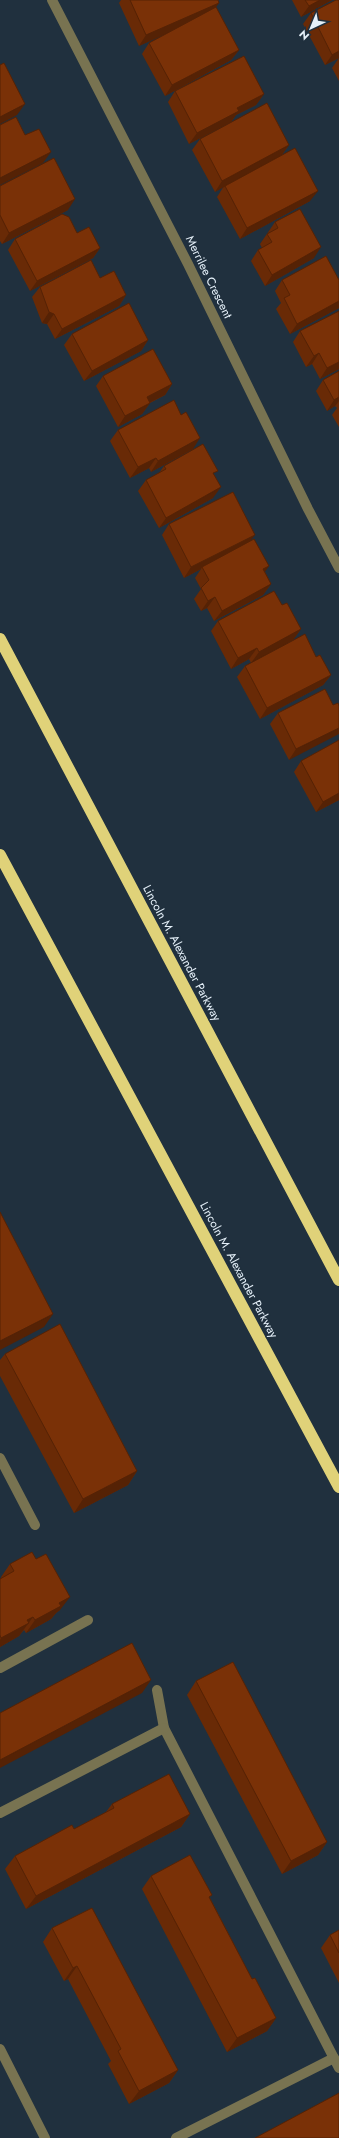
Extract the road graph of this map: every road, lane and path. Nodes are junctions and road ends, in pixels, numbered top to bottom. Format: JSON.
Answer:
{"nodes":[{"id":1,"x":52,"y":0,"type":"edge"},
{"id":2,"x":339,"y":568,"type":"edge"},
{"id":3,"x":0,"y":638,"type":"edge"},
{"id":4,"x":0,"y":855,"type":"edge"},
{"id":5,"x":339,"y":1280,"type":"edge"},
{"id":6,"x":0,"y":1458,"type":"edge"},
{"id":7,"x":3,"y":1470,"type":"edge"},
{"id":8,"x":339,"y":1487,"type":"edge"},
{"id":9,"x":35,"y":1525,"type":"dead end"},
{"id":10,"x":88,"y":1620,"type":"dead end"},
{"id":11,"x":0,"y":1668,"type":"edge"},
{"id":12,"x":157,"y":1690,"type":"dead end"},
{"id":13,"x":164,"y":1728,"type":"junction"},
{"id":14,"x":0,"y":1813,"type":"edge"},
{"id":15,"x":0,"y":2049,"type":"edge"},
{"id":16,"x":334,"y":2058,"type":"junction"},
{"id":17,"x":339,"y":2068,"type":"edge"},
{"id":18,"x":45,"y":2138,"type":"edge"},
{"id":19,"x":176,"y":2138,"type":"edge"}],
"edges":[{"from":1,"to":2,"type":"street","name":"Merrilee Crescent"},
{"from":3,"to":5,"type":"highway","name":"Lincoln M. Alexander Parkway"},
{"from":4,"to":8,"type":"highway","name":"Lincoln M. Alexander Parkway"},
{"from":6,"to":7,"type":"street"},
{"from":7,"to":9,"type":"street"},
{"from":10,"to":11,"type":"street"},
{"from":12,"to":13,"type":"street"},
{"from":13,"to":14,"type":"street"},
{"from":13,"to":16,"type":"street"},
{"from":15,"to":18,"type":"street"},
{"from":16,"to":17,"type":"street"},
{"from":16,"to":19,"type":"street"}]}
